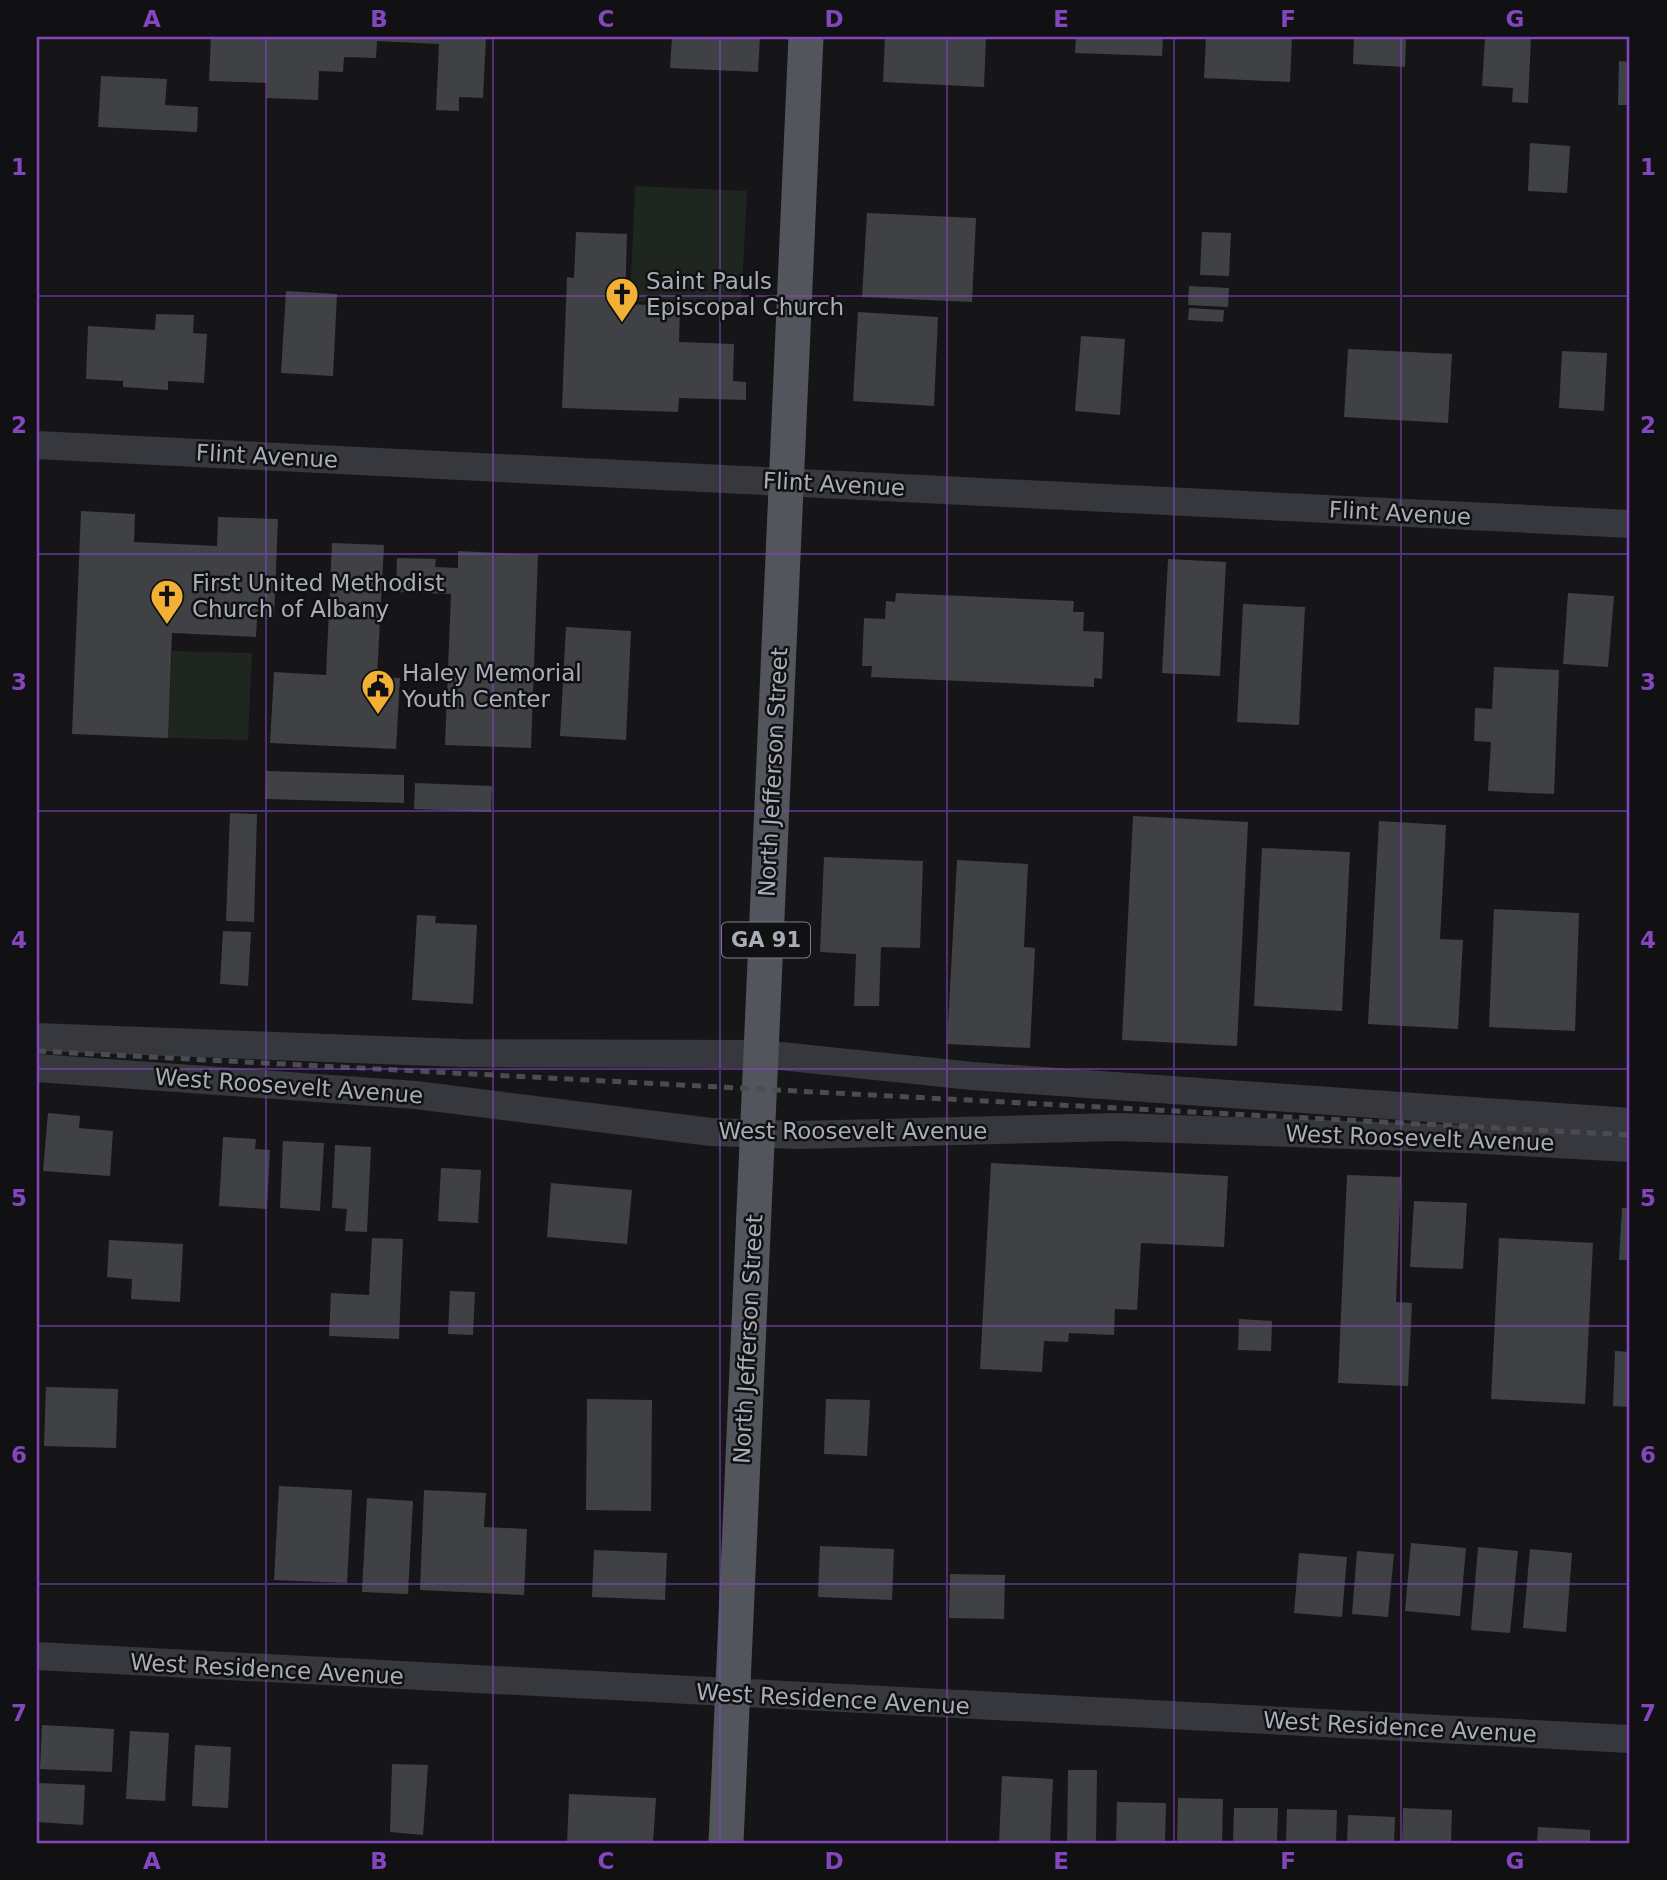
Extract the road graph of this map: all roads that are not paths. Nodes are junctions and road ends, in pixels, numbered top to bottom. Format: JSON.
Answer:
{"nodes":[{"id":1,"x":806,"y":37,"type":"edge"},
{"id":2,"x":37,"y":445,"type":"edge"},
{"id":3,"x":787,"y":482,"type":"junction"},
{"id":4,"x":1630,"y":524,"type":"edge"},
{"id":5,"x":37,"y":1037,"type":"edge"},
{"id":6,"x":761,"y":1054,"type":"junction"},
{"id":7,"x":37,"y":1068,"type":"edge"},
{"id":8,"x":1630,"y":1122,"type":"edge"},
{"id":9,"x":757,"y":1134,"type":"junction"},
{"id":10,"x":1630,"y":1148,"type":"edge"},
{"id":11,"x":37,"y":1656,"type":"edge"},
{"id":12,"x":732,"y":1694,"type":"junction"},
{"id":13,"x":1630,"y":1739,"type":"edge"},
{"id":14,"x":726,"y":1843,"type":"edge"}],
"edges":[{"from":1,"to":3,"type":"main road","name":"North Jefferson Street","number":"GA 91"},
{"from":2,"to":3,"type":"street","name":"Flint Avenue"},
{"from":3,"to":4,"type":"street","name":"Flint Avenue"},
{"from":3,"to":6,"type":"main road","name":"North Jefferson Street","number":"GA 91"},
{"from":5,"to":6,"type":"street","name":"West Roosevelt Avenue"},
{"from":6,"to":8,"type":"street","name":"West Roosevelt Avenue"},
{"from":6,"to":9,"type":"main road","name":"North Jefferson Street","number":"GA 91"},
{"from":7,"to":9,"type":"street","name":"West Roosevelt Avenue"},
{"from":9,"to":10,"type":"street","name":"West Roosevelt Avenue"},
{"from":9,"to":12,"type":"main road","name":"North Jefferson Street","number":"GA 91"},
{"from":11,"to":12,"type":"street","name":"West Residence Avenue"},
{"from":12,"to":13,"type":"street","name":"West Residence Avenue"},
{"from":12,"to":14,"type":"main road","name":"North Jefferson Street","number":"GA 91"}]}
